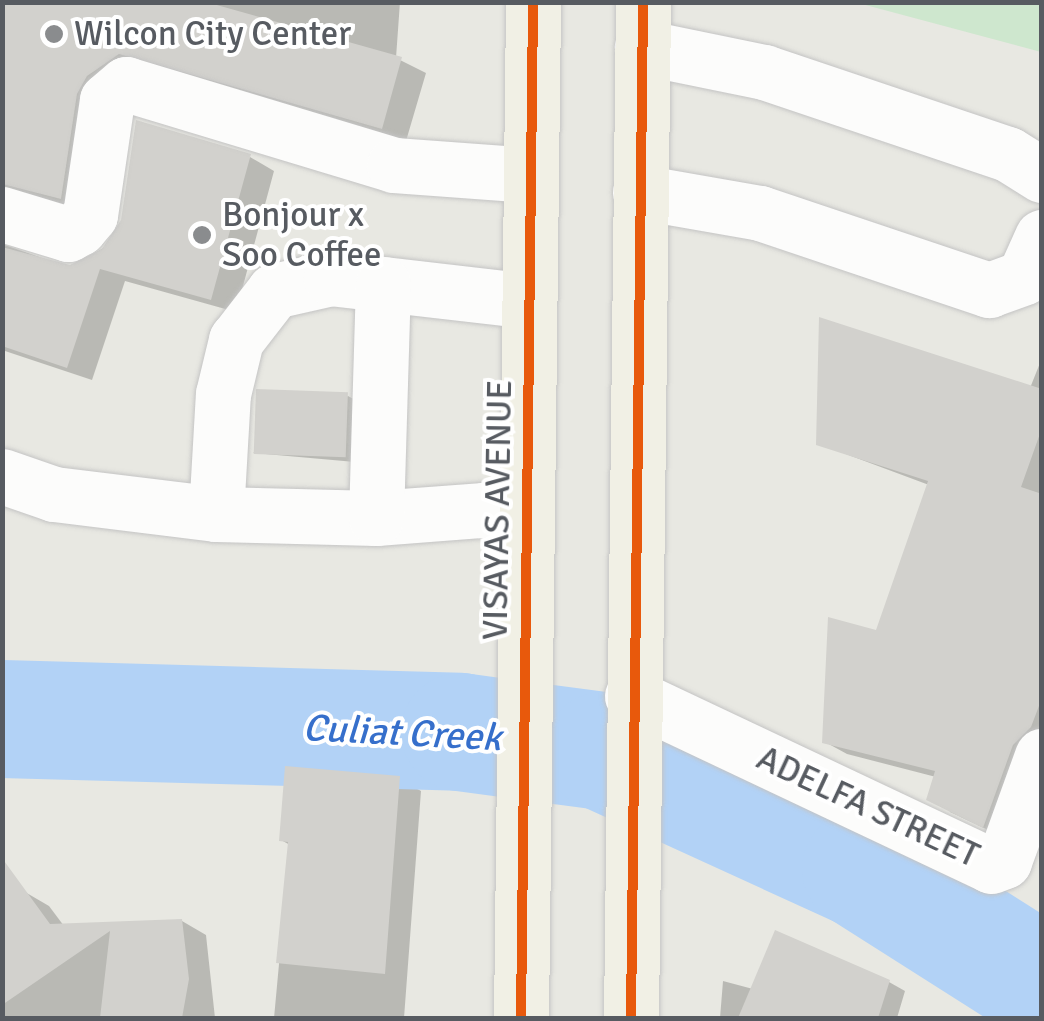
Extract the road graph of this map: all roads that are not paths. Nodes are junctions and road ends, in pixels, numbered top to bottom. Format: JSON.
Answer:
{"nodes":[{"id":1,"x":533,"y":2,"type":"edge"},
{"id":2,"x":643,"y":25,"type":"edge"},
{"id":3,"x":531,"y":174,"type":"junction"},
{"id":4,"x":1042,"y":175,"type":"edge"},
{"id":5,"x":640,"y":192,"type":"junction"},
{"id":6,"x":2,"y":214,"type":"edge"},
{"id":7,"x":1042,"y":237,"type":"edge"},
{"id":8,"x":382,"y":284,"type":"junction"},
{"id":9,"x":529,"y":301,"type":"junction"},
{"id":10,"x":2,"y":476,"type":"edge"},
{"id":11,"x":522,"y":507,"type":"junction"},
{"id":12,"x":216,"y":514,"type":"junction"},
{"id":13,"x":376,"y":518,"type":"junction"},
{"id":14,"x":632,"y":699,"type":"junction"},
{"id":15,"x":1042,"y":756,"type":"edge"},
{"id":16,"x":521,"y":1018,"type":"edge"},
{"id":17,"x":631,"y":1018,"type":"edge"}],
"edges":[{"from":1,"to":3,"type":"main road","name":"VISAYAS AVENUE"},
{"from":2,"to":4,"type":"street"},
{"from":2,"to":5,"type":"main road"},
{"from":3,"to":6,"type":"street"},
{"from":3,"to":9,"type":"main road","name":"VISAYAS AVENUE"},
{"from":5,"to":7,"type":"street"},
{"from":5,"to":14,"type":"main road"},
{"from":8,"to":9,"type":"street"},
{"from":8,"to":12,"type":"street"},
{"from":8,"to":13,"type":"street"},
{"from":9,"to":11,"type":"main road","name":"VISAYAS AVENUE"},
{"from":10,"to":12,"type":"street"},
{"from":11,"to":13,"type":"street"},
{"from":11,"to":16,"type":"main road","name":"VISAYAS AVENUE"},
{"from":12,"to":13,"type":"street"},
{"from":14,"to":15,"type":"street","name":"ADELFA STREET"},
{"from":14,"to":17,"type":"main road"}]}
